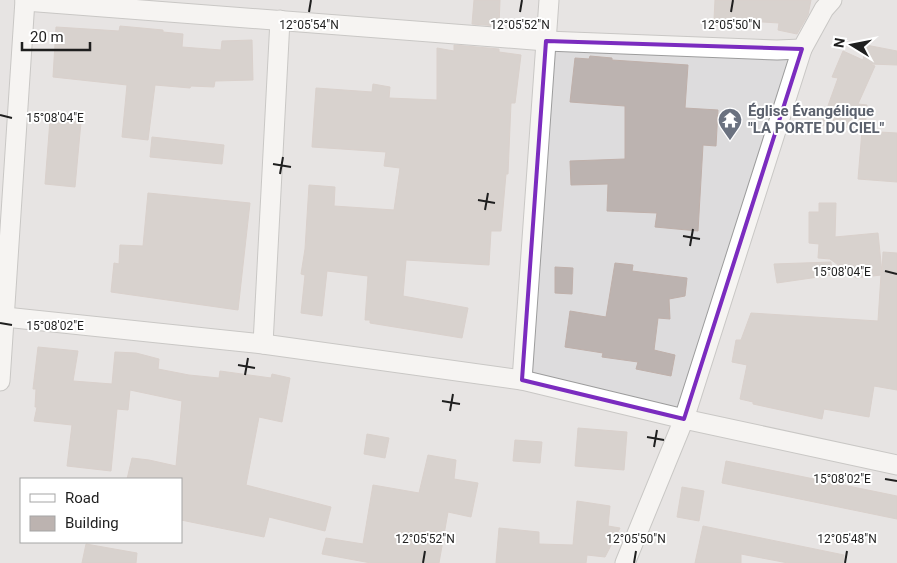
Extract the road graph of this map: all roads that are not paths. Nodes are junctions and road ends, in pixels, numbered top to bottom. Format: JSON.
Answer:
{"nodes":[{"id":1,"x":549,"y":0,"type":"edge"},
{"id":2,"x":832,"y":0,"type":"edge"},
{"id":3,"x":25,"y":1,"type":"edge"},
{"id":4,"x":280,"y":20,"type":"junction"},
{"id":5,"x":546,"y":42,"type":"junction"},
{"id":6,"x":802,"y":49,"type":"junction"},
{"id":7,"x":6,"y":169,"type":"edge"},
{"id":8,"x":5,"y":318,"type":"junction"},
{"id":9,"x":263,"y":344,"type":"junction"},
{"id":10,"x":522,"y":380,"type":"junction"},
{"id":11,"x":0,"y":381,"type":"edge"},
{"id":12,"x":684,"y":419,"type":"junction"},
{"id":13,"x":897,"y":465,"type":"edge"},
{"id":14,"x":625,"y":563,"type":"edge"}],
"edges":[{"from":1,"to":5,"type":"street"},
{"from":2,"to":6,"type":"street"},
{"from":3,"to":4,"type":"street"},
{"from":3,"to":7,"type":"street"},
{"from":4,"to":5,"type":"street"},
{"from":4,"to":9,"type":"street"},
{"from":5,"to":6,"type":"street"},
{"from":5,"to":10,"type":"street"},
{"from":6,"to":12,"type":"street"},
{"from":7,"to":8,"type":"street"},
{"from":8,"to":9,"type":"street"},
{"from":8,"to":11,"type":"street"},
{"from":9,"to":10,"type":"street"},
{"from":10,"to":12,"type":"street"},
{"from":12,"to":13,"type":"street"},
{"from":12,"to":14,"type":"street"}]}
